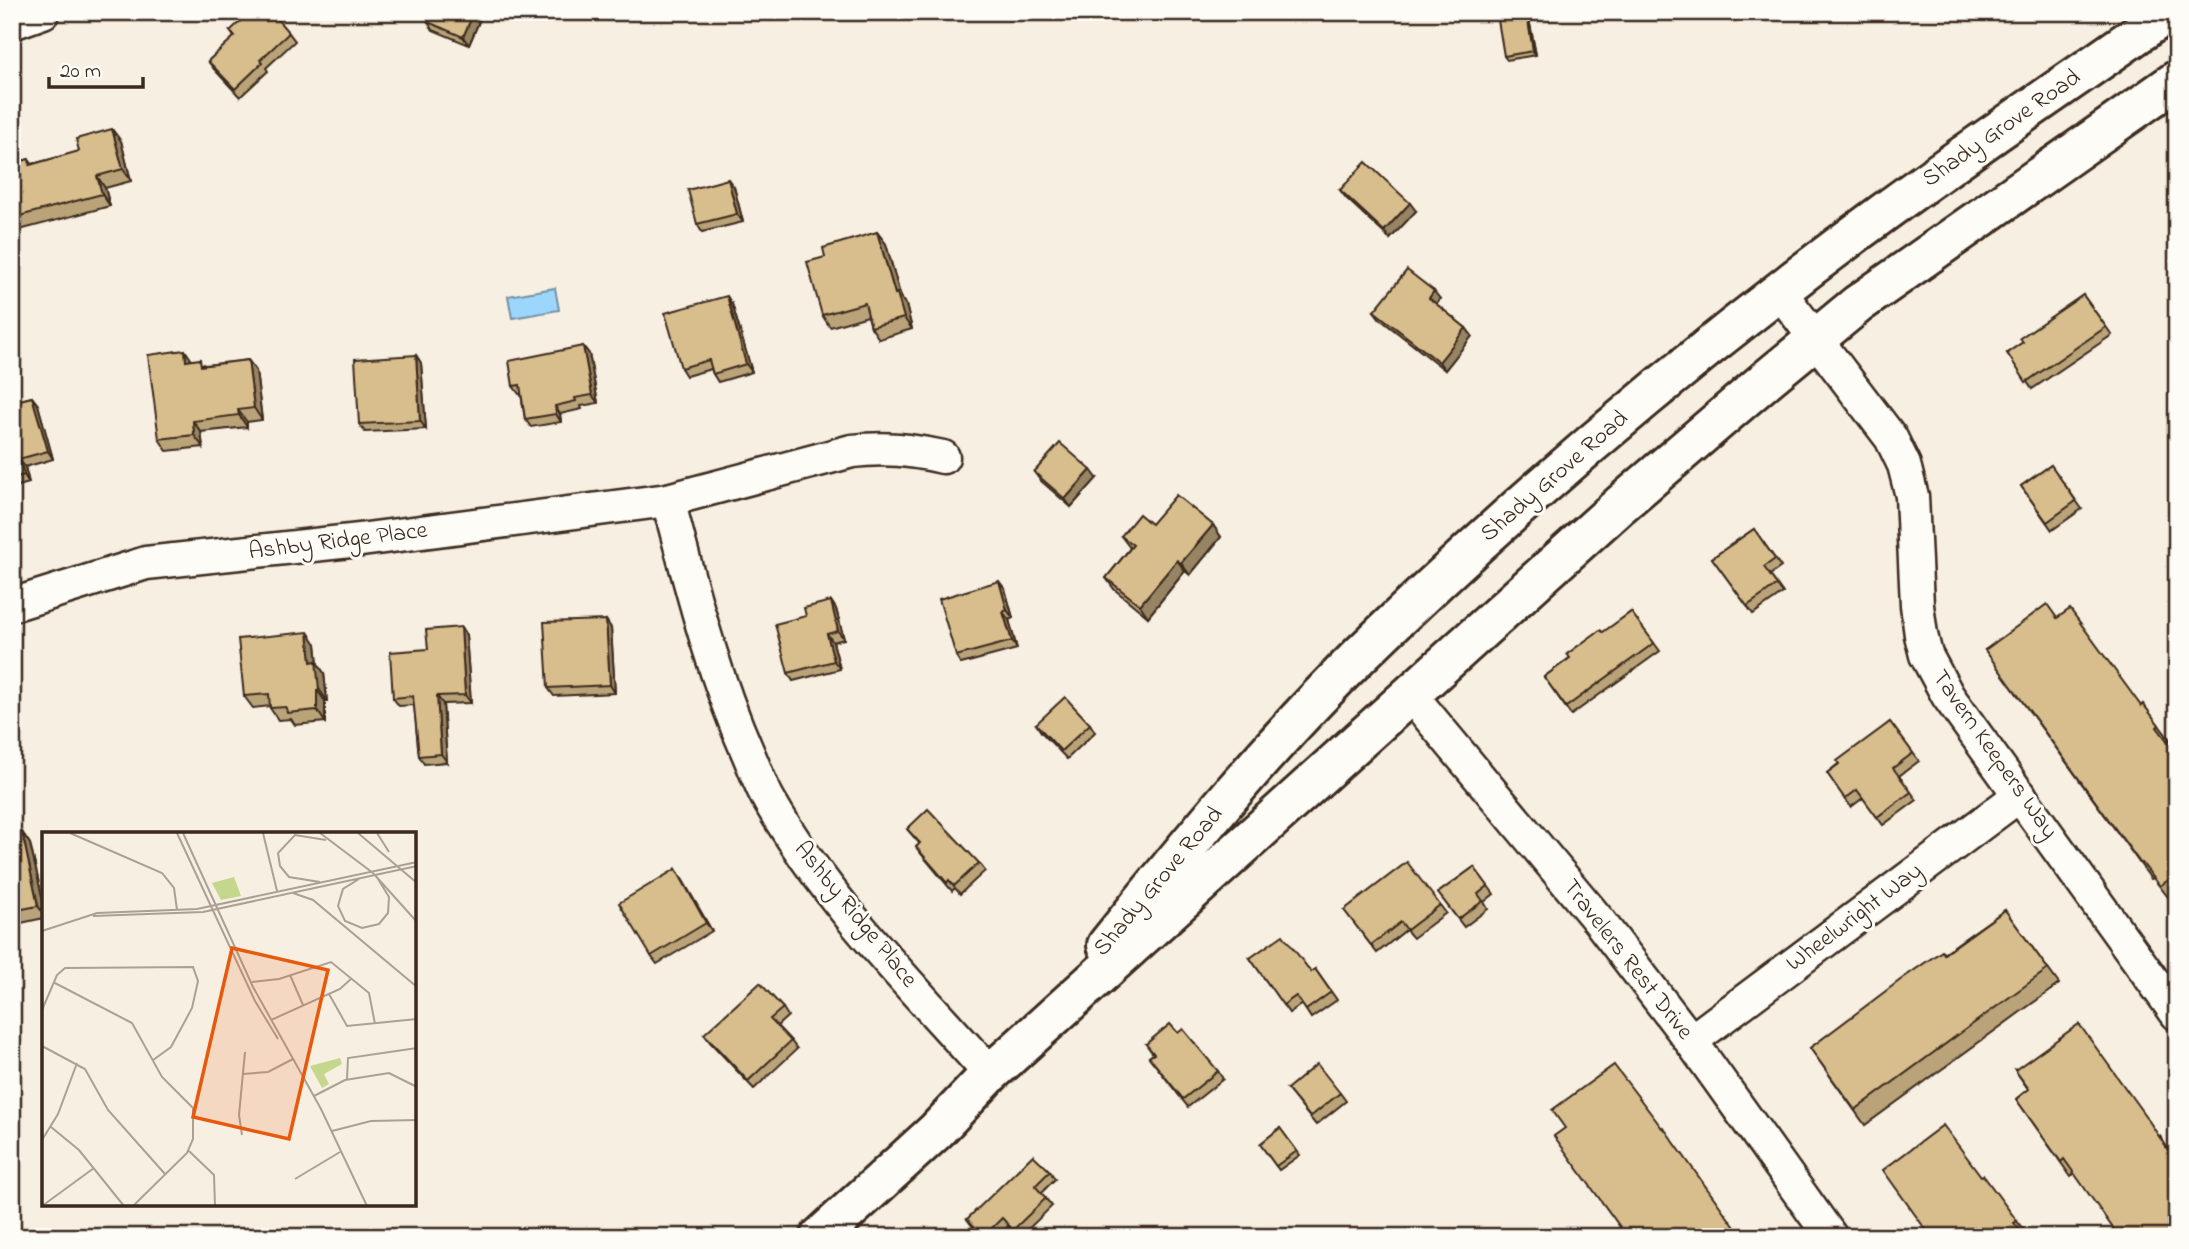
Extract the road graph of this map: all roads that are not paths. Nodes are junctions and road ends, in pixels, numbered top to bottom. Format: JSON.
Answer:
{"nodes":[{"id":1,"x":43,"y":12,"type":"edge"},
{"id":2,"x":2169,"y":12,"type":"edge"},
{"id":3,"x":12,"y":23,"type":"edge"},
{"id":4,"x":2177,"y":80,"type":"edge"},
{"id":5,"x":1780,"y":292,"type":"junction"},
{"id":6,"x":1816,"y":339,"type":"junction"},
{"id":7,"x":943,"y":457,"type":"dead end"},
{"id":8,"x":668,"y":500,"type":"junction"},
{"id":9,"x":12,"y":605,"type":"edge"},
{"id":10,"x":1410,"y":694,"type":"junction"},
{"id":11,"x":2020,"y":795,"type":"junction"},
{"id":12,"x":2177,"y":1014,"type":"edge"},
{"id":13,"x":1031,"y":1039,"type":"junction"},
{"id":14,"x":1690,"y":1041,"type":"junction"},
{"id":15,"x":990,"y":1074,"type":"junction"},
{"id":16,"x":820,"y":1237,"type":"edge"},
{"id":17,"x":1831,"y":1237,"type":"edge"}],
"edges":[{"from":1,"to":3,"type":"street"},
{"from":2,"to":5,"type":"main road","name":"Shady Grove Road"},
{"from":4,"to":6,"type":"main road","name":"Shady Grove Road"},
{"from":5,"to":6,"type":"street","name":"Tavern Keepers Way"},
{"from":5,"to":13,"type":"main road","name":"Shady Grove Road"},
{"from":6,"to":10,"type":"main road","name":"Shady Grove Road"},
{"from":6,"to":11,"type":"street","name":"Tavern Keepers Way"},
{"from":7,"to":8,"type":"street","name":"Ashby Ridge Place"},
{"from":8,"to":9,"type":"street","name":"Ashby Ridge Place"},
{"from":8,"to":15,"type":"street","name":"Ashby Ridge Place"},
{"from":10,"to":13,"type":"main road","name":"Shady Grove Road"},
{"from":10,"to":14,"type":"street","name":"Travelers Rest Drive"},
{"from":11,"to":12,"type":"street","name":"Tavern Keepers Way"},
{"from":11,"to":14,"type":"street","name":"Wheelwright Way"},
{"from":13,"to":15,"type":"main road","name":"Shady Grove Road"},
{"from":14,"to":17,"type":"street","name":"Travelers Rest Drive"},
{"from":15,"to":16,"type":"main road","name":"Shady Grove Road"}]}
